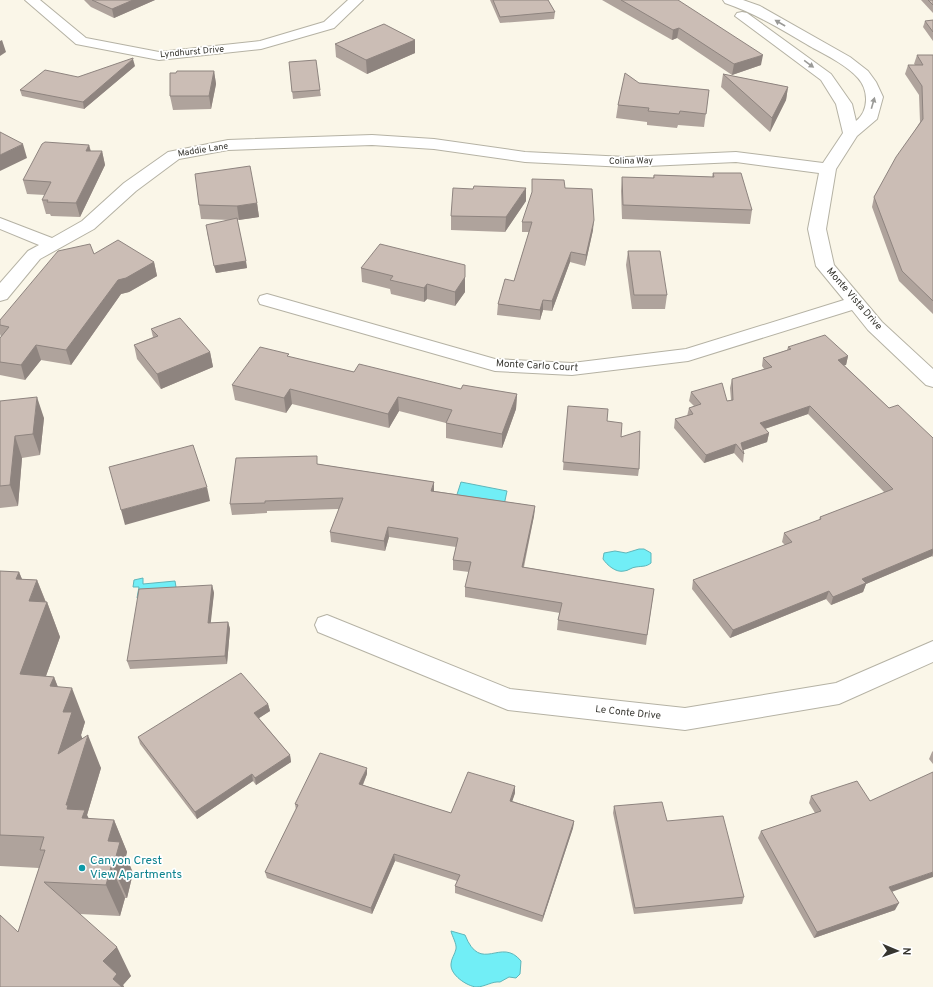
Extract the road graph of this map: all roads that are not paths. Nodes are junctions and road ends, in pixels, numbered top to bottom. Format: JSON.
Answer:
{"nodes":[{"id":1,"x":32,"y":0,"type":"edge"},
{"id":2,"x":356,"y":0,"type":"edge"},
{"id":3,"x":721,"y":0,"type":"edge"},
{"id":4,"x":730,"y":0,"type":"edge"},
{"id":5,"x":851,"y":133,"type":"junction"},
{"id":6,"x":434,"y":144,"type":"joint"},
{"id":7,"x":828,"y":169,"type":"junction"},
{"id":8,"x":0,"y":223,"type":"edge"},
{"id":9,"x":52,"y":244,"type":"junction"},
{"id":10,"x":0,"y":295,"type":"edge"},
{"id":11,"x":267,"y":300,"type":"dead end"},
{"id":12,"x":855,"y":303,"type":"junction"},
{"id":13,"x":933,"y":380,"type":"edge"},
{"id":14,"x":327,"y":625,"type":"dead end"},
{"id":15,"x":933,"y":651,"type":"edge"}],
"edges":[{"from":1,"to":2,"type":"street","name":"Lyndhurst Drive"},
{"from":3,"to":5,"type":"street","one_way":true},
{"from":5,"to":4,"type":"street","name":"Monte Vista Drive","one_way":true},
{"from":5,"to":7,"type":"street","name":"Monte Vista Drive"},
{"from":6,"to":7,"type":"street","name":"Colina Way"},
{"from":6,"to":9,"type":"street","name":"Maddie Lane"},
{"from":7,"to":12,"type":"street","name":"Monte Vista Drive"},
{"from":8,"to":9,"type":"street"},
{"from":9,"to":10,"type":"street","name":"Maddie Lane"},
{"from":11,"to":12,"type":"street","name":"Monte Carlo Court"},
{"from":12,"to":13,"type":"street","name":"Monte Vista Drive"},
{"from":14,"to":15,"type":"street","name":"Le Conte Drive"}]}
